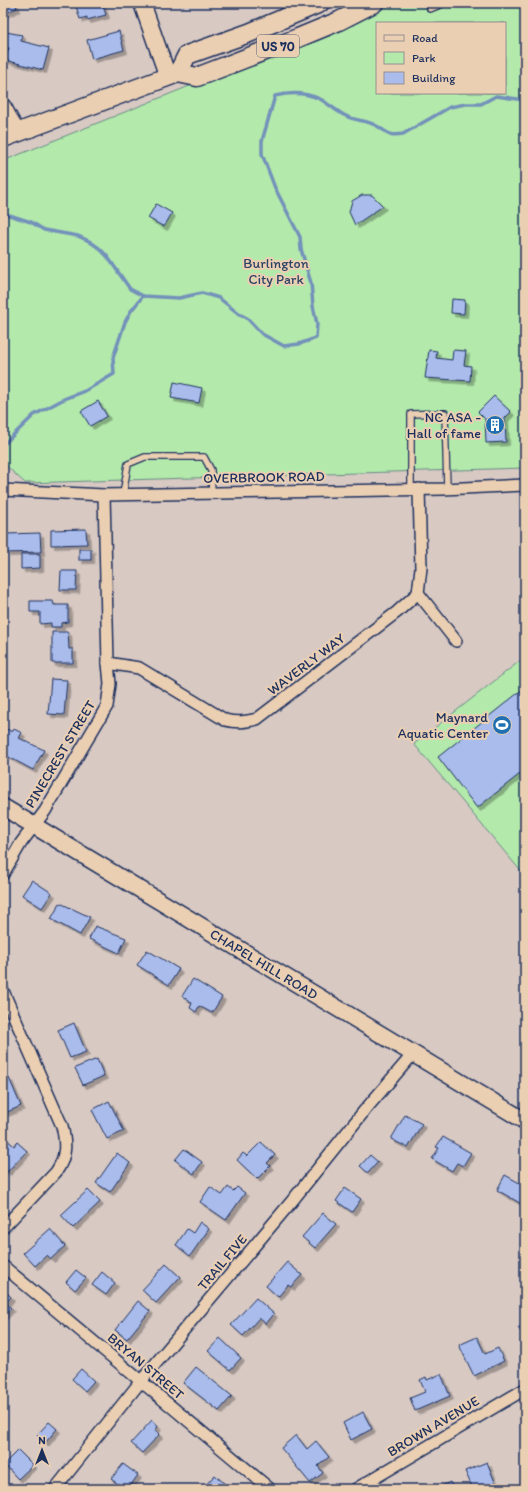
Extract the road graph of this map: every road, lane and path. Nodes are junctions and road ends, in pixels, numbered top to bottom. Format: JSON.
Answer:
{"nodes":[{"id":1,"x":142,"y":3,"type":"edge"},
{"id":2,"x":320,"y":3,"type":"edge"},
{"id":3,"x":374,"y":3,"type":"edge"},
{"id":4,"x":445,"y":3,"type":"edge"},
{"id":5,"x":430,"y":9,"type":"dead end"},
{"id":6,"x":173,"y":75,"type":"junction"},
{"id":7,"x":3,"y":107,"type":"edge"},
{"id":8,"x":10,"y":136,"type":"edge"},
{"id":9,"x":525,"y":485,"type":"edge"},
{"id":10,"x":447,"y":488,"type":"junction"},
{"id":11,"x":415,"y":489,"type":"junction"},
{"id":12,"x":3,"y":490,"type":"edge"},
{"id":13,"x":212,"y":493,"type":"junction"},
{"id":14,"x":104,"y":495,"type":"junction"},
{"id":15,"x":123,"y":495,"type":"junction"},
{"id":16,"x":418,"y":593,"type":"junction"},
{"id":17,"x":456,"y":642,"type":"dead end"},
{"id":18,"x":108,"y":663,"type":"junction"},
{"id":19,"x":3,"y":806,"type":"edge"},
{"id":20,"x":34,"y":825,"type":"junction"},
{"id":21,"x":3,"y":874,"type":"edge"},
{"id":22,"x":3,"y":991,"type":"edge"},
{"id":23,"x":413,"y":1054,"type":"junction"},
{"id":24,"x":525,"y":1122,"type":"edge"},
{"id":25,"x":3,"y":1228,"type":"edge"},
{"id":26,"x":3,"y":1266,"type":"edge"},
{"id":27,"x":141,"y":1381,"type":"junction"},
{"id":28,"x":525,"y":1389,"type":"edge"},
{"id":29,"x":55,"y":1489,"type":"edge"},
{"id":30,"x":270,"y":1489,"type":"edge"},
{"id":31,"x":356,"y":1489,"type":"edge"}],
"edges":[{"from":1,"to":6,"type":"main road"},
{"from":2,"to":6,"type":"main road","number":"US 70"},
{"from":3,"to":6,"type":"main road","number":"US 70"},
{"from":4,"to":5,"type":"lane"},
{"from":6,"to":8,"type":"main road"},
{"from":7,"to":8,"type":"main road"},
{"from":9,"to":10,"type":"street","name":"OVERBROOK ROAD"},
{"from":10,"to":11,"type":"street","name":"OVERBROOK ROAD"},
{"from":10,"to":11,"type":"lane"},
{"from":11,"to":13,"type":"street","name":"OVERBROOK ROAD"},
{"from":11,"to":16,"type":"street"},
{"from":12,"to":14,"type":"street","name":"OVERBROOK ROAD"},
{"from":13,"to":15,"type":"street","name":"OVERBROOK ROAD"},
{"from":13,"to":15,"type":"lane"},
{"from":14,"to":15,"type":"street","name":"OVERBROOK ROAD"},
{"from":14,"to":18,"type":"street","name":"PINECREST STREET"},
{"from":16,"to":17,"type":"street"},
{"from":16,"to":18,"type":"street","name":"WAVERLY WAY"},
{"from":18,"to":20,"type":"street","name":"PINECREST STREET"},
{"from":19,"to":20,"type":"main road","name":"CHAPEL HILL ROAD"},
{"from":20,"to":21,"type":"street","name":"PINECREST STREET"},
{"from":20,"to":23,"type":"main road","name":"CHAPEL HILL ROAD"},
{"from":22,"to":25,"type":"street"},
{"from":23,"to":24,"type":"main road","name":"CHAPEL HILL ROAD"},
{"from":23,"to":27,"type":"street","name":"TRAIL FIVE"},
{"from":26,"to":27,"type":"street","name":"BRYAN STREET"},
{"from":27,"to":29,"type":"street","name":"TRAIL FIVE"},
{"from":27,"to":30,"type":"street","name":"BRYAN STREET"},
{"from":28,"to":31,"type":"street","name":"BROWN AVENUE"}]}
